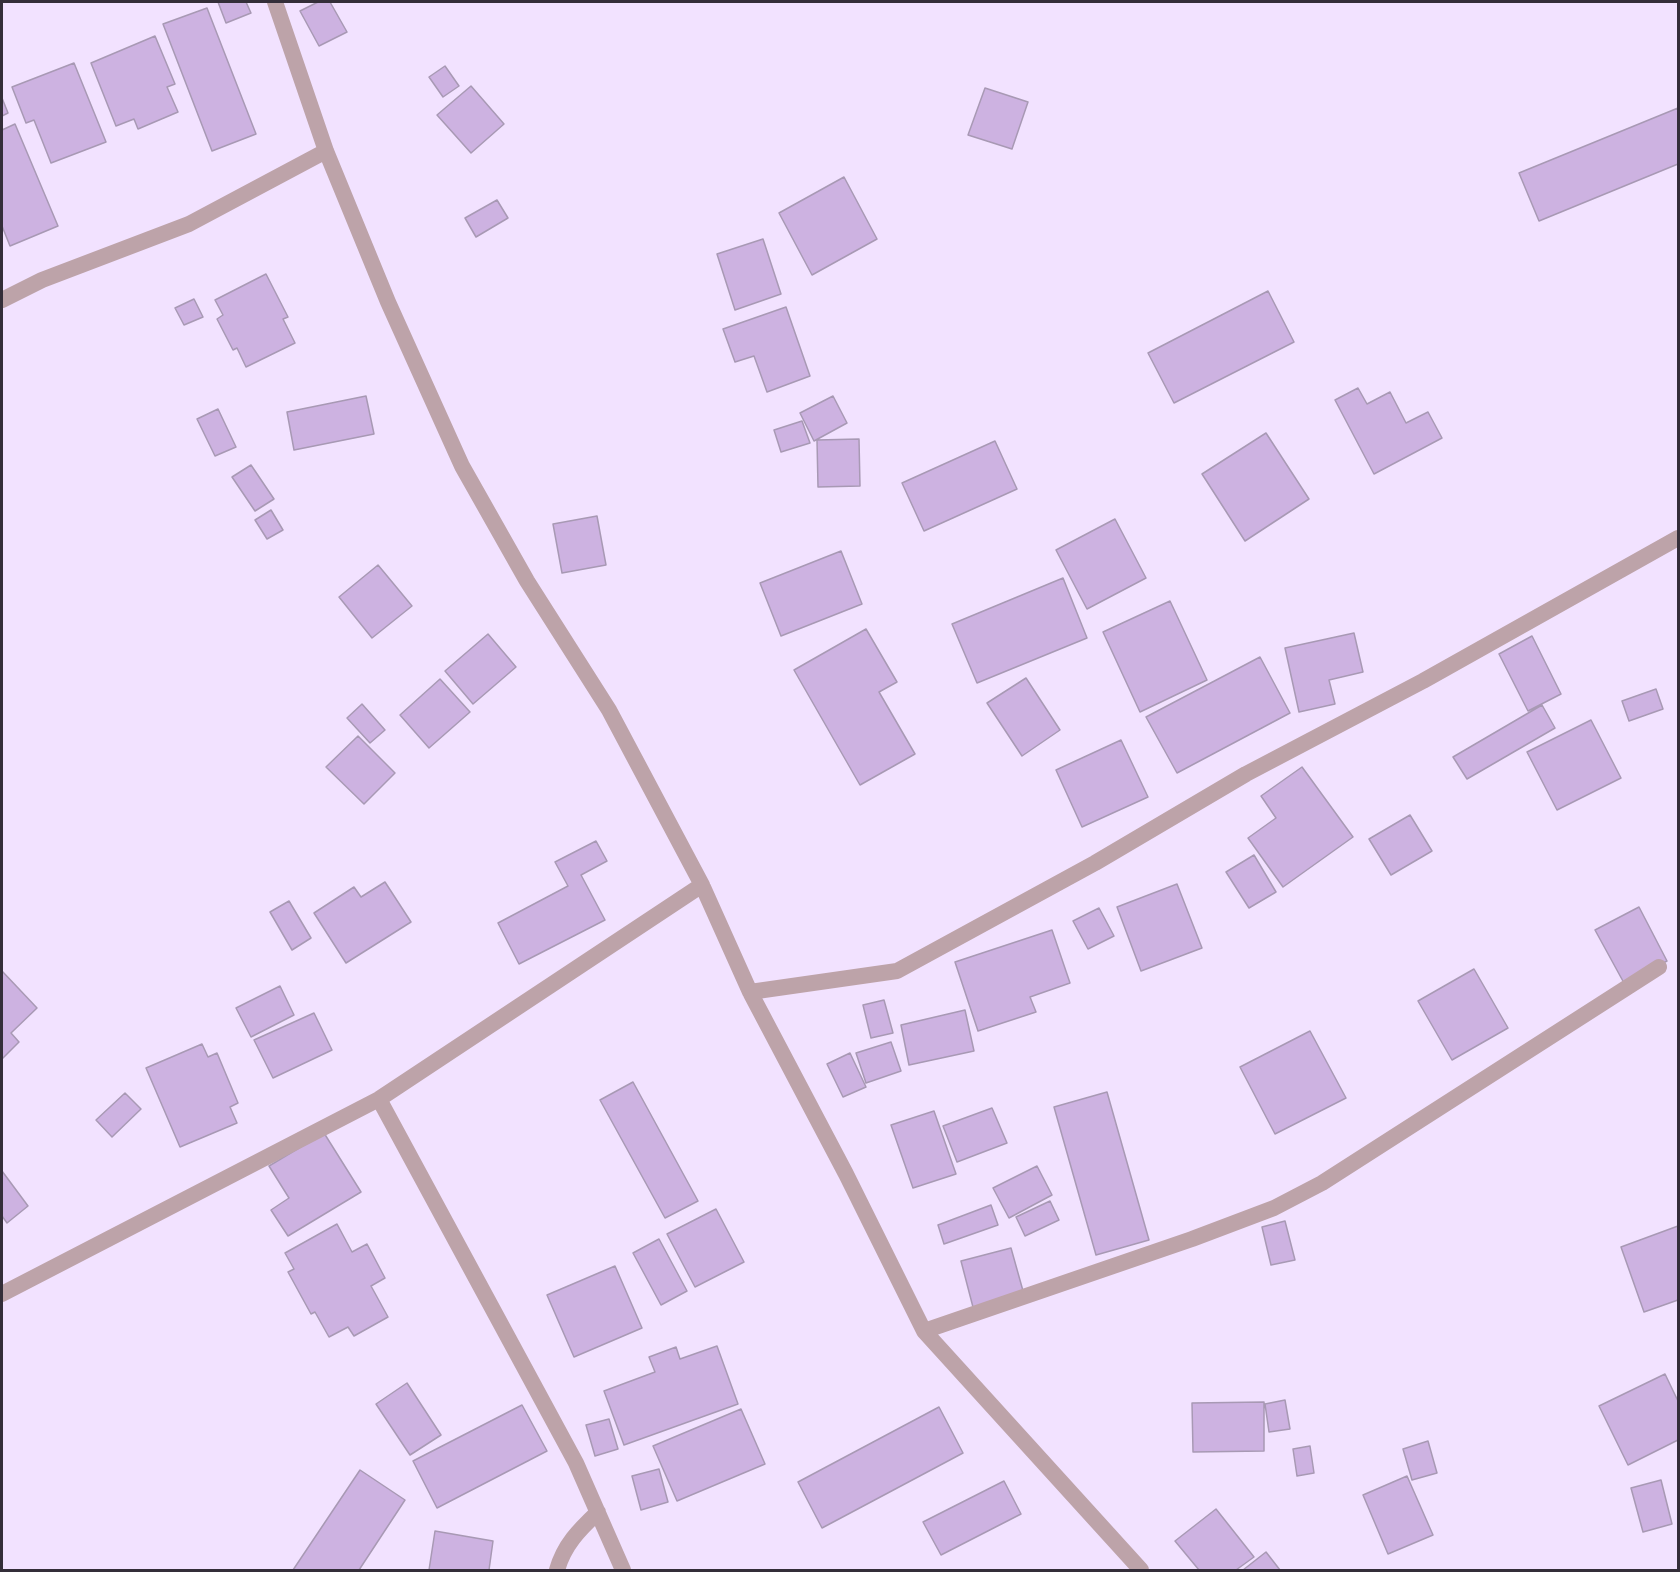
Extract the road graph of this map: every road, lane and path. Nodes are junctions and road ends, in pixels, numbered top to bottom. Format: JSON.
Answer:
{"nodes":[{"id":1,"x":275,"y":2,"type":"edge"},
{"id":2,"x":326,"y":151,"type":"junction"},
{"id":3,"x":2,"y":300,"type":"edge"},
{"id":4,"x":1678,"y":538,"type":"edge"},
{"id":5,"x":702,"y":885,"type":"junction"},
{"id":6,"x":1659,"y":967,"type":"dead end"},
{"id":7,"x":750,"y":992,"type":"junction"},
{"id":8,"x":379,"y":1099,"type":"junction"},
{"id":9,"x":2,"y":1294,"type":"edge"},
{"id":10,"x":924,"y":1331,"type":"junction"},
{"id":11,"x":598,"y":1512,"type":"junction"},
{"id":12,"x":557,"y":1570,"type":"edge"},
{"id":13,"x":624,"y":1570,"type":"edge"},
{"id":14,"x":1141,"y":1570,"type":"edge"}],
"edges":[{"from":1,"to":2,"type":"street"},
{"from":2,"to":3,"type":"street"},
{"from":2,"to":5,"type":"street"},
{"from":4,"to":7,"type":"street"},
{"from":5,"to":7,"type":"street"},
{"from":5,"to":8,"type":"street"},
{"from":6,"to":10,"type":"street"},
{"from":7,"to":10,"type":"street"},
{"from":8,"to":9,"type":"street"},
{"from":8,"to":11,"type":"street"},
{"from":10,"to":14,"type":"street"},
{"from":11,"to":12,"type":"street"},
{"from":11,"to":13,"type":"street"}]}
